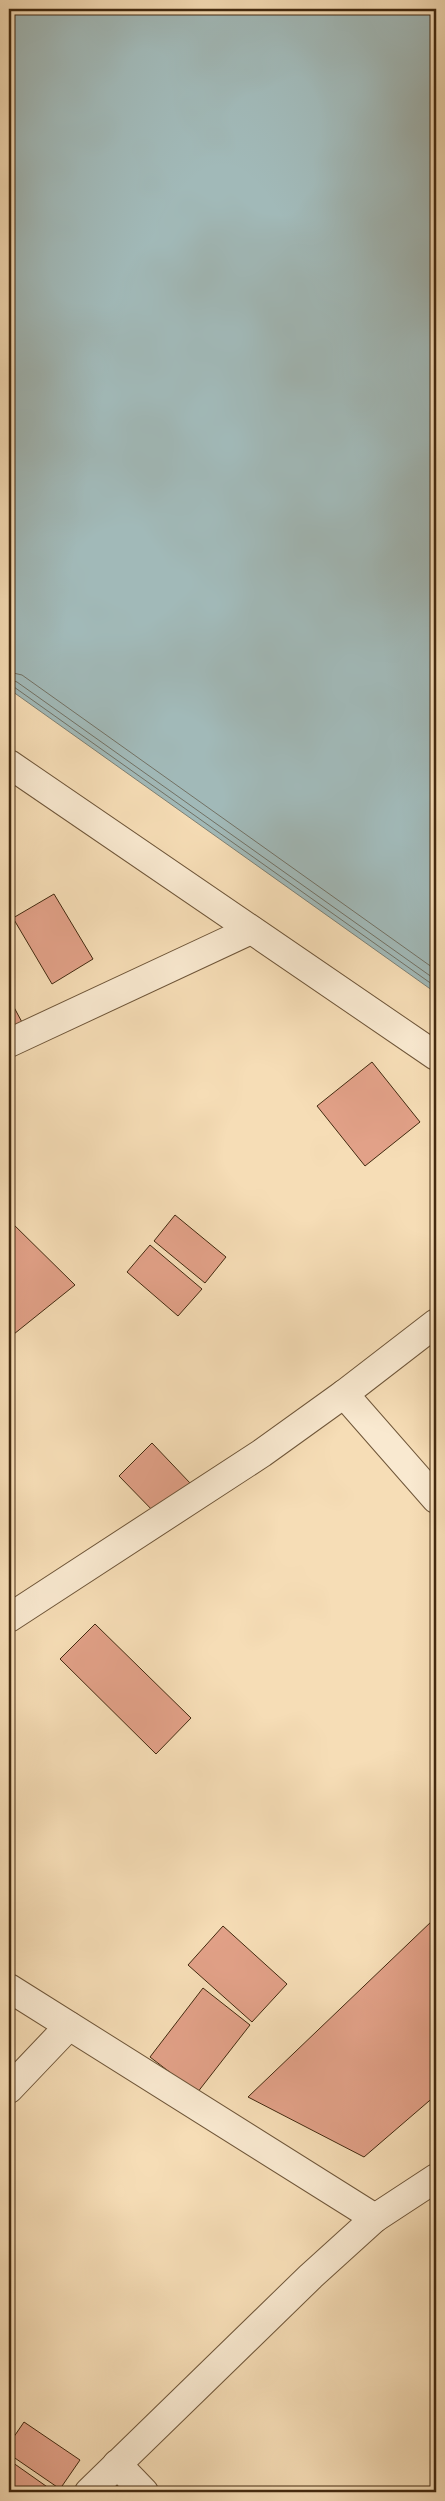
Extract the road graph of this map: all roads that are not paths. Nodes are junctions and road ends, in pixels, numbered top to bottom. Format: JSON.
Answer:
{"nodes":[{"id":1,"x":9,"y":764,"type":"edge"},
{"id":2,"x":252,"y":930,"type":"junction"},
{"id":3,"x":9,"y":1043,"type":"edge"},
{"id":4,"x":436,"y":1056,"type":"edge"},
{"id":5,"x":436,"y":1323,"type":"edge"},
{"id":6,"x":344,"y":1394,"type":"junction"},
{"id":7,"x":436,"y":1499,"type":"edge"},
{"id":8,"x":9,"y":1618,"type":"edge"},
{"id":9,"x":9,"y":1988,"type":"edge"},
{"id":10,"x":69,"y":2026,"type":"junction"},
{"id":11,"x":9,"y":2089,"type":"edge"},
{"id":12,"x":436,"y":2178,"type":"edge"},
{"id":13,"x":375,"y":2218,"type":"junction"},
{"id":14,"x":118,"y":2464,"type":"junction"},
{"id":15,"x":89,"y":2492,"type":"edge"},
{"id":16,"x":144,"y":2492,"type":"edge"}],
"edges":[{"from":1,"to":2,"type":"street"},
{"from":2,"to":3,"type":"street"},
{"from":2,"to":4,"type":"street"},
{"from":5,"to":6,"type":"street"},
{"from":6,"to":7,"type":"street"},
{"from":6,"to":8,"type":"street"},
{"from":9,"to":10,"type":"street"},
{"from":10,"to":11,"type":"street"},
{"from":10,"to":13,"type":"street"},
{"from":12,"to":13,"type":"street"},
{"from":13,"to":14,"type":"street"},
{"from":14,"to":15,"type":"street"},
{"from":14,"to":16,"type":"street"}]}
